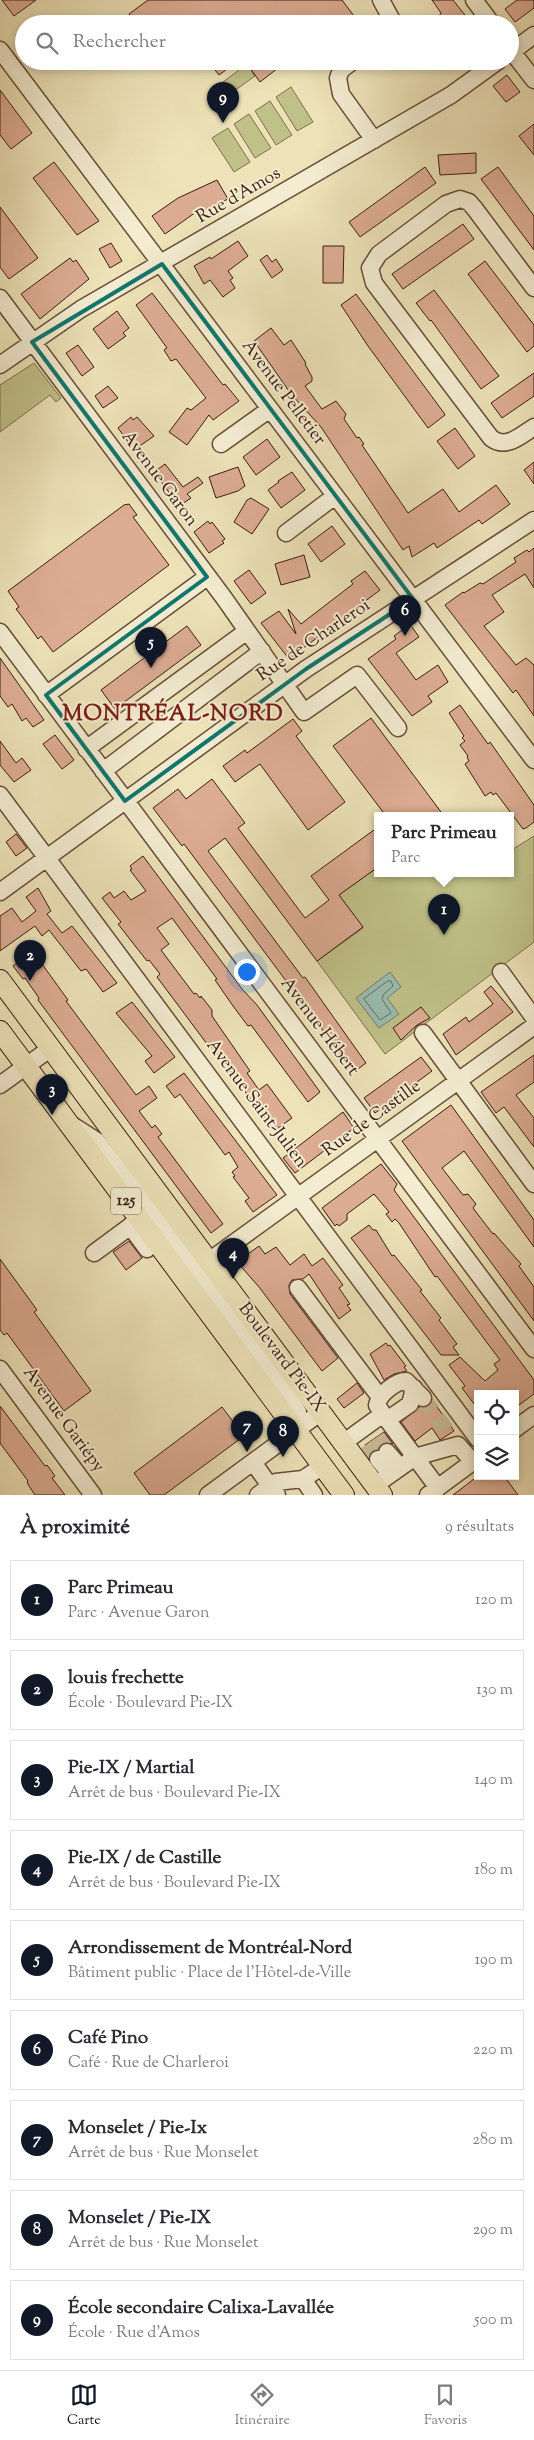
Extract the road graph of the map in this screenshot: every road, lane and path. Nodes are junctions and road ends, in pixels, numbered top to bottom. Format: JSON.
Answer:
{"nodes":[{"id":1,"x":381,"y":0,"type":"edge"},
{"id":2,"x":474,"y":0,"type":"edge"},
{"id":3,"x":389,"y":15,"type":"edge"},
{"id":4,"x":485,"y":15,"type":"edge"},
{"id":5,"x":534,"y":35,"type":"edge"},
{"id":6,"x":519,"y":45,"type":"edge"},
{"id":7,"x":0,"y":50,"type":"edge"},
{"id":8,"x":519,"y":61,"type":"edge"},
{"id":9,"x":15,"y":70,"type":"edge"},
{"id":10,"x":15,"y":70,"type":"edge"},
{"id":11,"x":341,"y":70,"type":"edge"},
{"id":12,"x":486,"y":70,"type":"edge"},
{"id":13,"x":534,"y":80,"type":"edge"},
{"id":14,"x":374,"y":140,"type":"junction"},
{"id":15,"x":162,"y":264,"type":"junction"},
{"id":16,"x":534,"y":288,"type":"edge"},
{"id":17,"x":0,"y":298,"type":"edge"},
{"id":18,"x":32,"y":342,"type":"junction"},
{"id":19,"x":0,"y":366,"type":"edge"},
{"id":20,"x":270,"y":410,"type":"junction"},
{"id":21,"x":534,"y":427,"type":"edge"},
{"id":22,"x":221,"y":444,"type":"dead end"},
{"id":23,"x":335,"y":496,"type":"junction"},
{"id":24,"x":534,"y":520,"type":"edge"},
{"id":25,"x":286,"y":533,"type":"dead end"},
{"id":26,"x":207,"y":577,"type":"junction"},
{"id":27,"x":413,"y":599,"type":"junction"},
{"id":28,"x":247,"y":631,"type":"junction"},
{"id":29,"x":0,"y":632,"type":"edge"},
{"id":30,"x":262,"y":651,"type":"junction"},
{"id":31,"x":285,"y":684,"type":"junction"},
{"id":32,"x":46,"y":695,"type":"junction"},
{"id":33,"x":398,"y":728,"type":"dead end"},
{"id":34,"x":86,"y":750,"type":"junction"},
{"id":35,"x":534,"y":760,"type":"edge"},
{"id":36,"x":103,"y":771,"type":"junction"},
{"id":37,"x":0,"y":795,"type":"edge"},
{"id":38,"x":125,"y":801,"type":"junction"},
{"id":39,"x":47,"y":858,"type":"junction"},
{"id":40,"x":0,"y":892,"type":"edge"},
{"id":41,"x":501,"y":972,"type":"dead end"},
{"id":42,"x":0,"y":980,"type":"edge"},
{"id":43,"x":534,"y":1018,"type":"edge"},
{"id":44,"x":534,"y":1026,"type":"edge"},
{"id":45,"x":423,"y":1033,"type":"dead end"},
{"id":46,"x":2,"y":1036,"type":"edge"},
{"id":47,"x":51,"y":1048,"type":"junction"},
{"id":48,"x":26,"y":1066,"type":"junction"},
{"id":49,"x":458,"y":1082,"type":"junction"},
{"id":50,"x":0,"y":1086,"type":"edge"},
{"id":51,"x":96,"y":1109,"type":"junction"},
{"id":52,"x":68,"y":1122,"type":"junction"},
{"id":53,"x":378,"y":1140,"type":"junction"},
{"id":54,"x":130,"y":1184,"type":"junction"},
{"id":55,"x":534,"y":1184,"type":"edge"},
{"id":56,"x":300,"y":1198,"type":"junction"},
{"id":57,"x":135,"y":1223,"type":"junction"},
{"id":58,"x":147,"y":1249,"type":"dead end"},
{"id":59,"x":94,"y":1253,"type":"dead end"},
{"id":60,"x":197,"y":1271,"type":"junction"},
{"id":61,"x":298,"y":1288,"type":"dead end"},
{"id":62,"x":534,"y":1349,"type":"edge"},
{"id":63,"x":0,"y":1369,"type":"edge"},
{"id":64,"x":380,"y":1396,"type":"junction"},
{"id":65,"x":321,"y":1412,"type":"junction"},
{"id":66,"x":534,"y":1415,"type":"edge"},
{"id":67,"x":385,"y":1417,"type":"junction"},
{"id":68,"x":297,"y":1421,"type":"junction"},
{"id":69,"x":519,"y":1426,"type":"edge"},
{"id":70,"x":475,"y":1435,"type":"edge"},
{"id":71,"x":363,"y":1436,"type":"junction"},
{"id":72,"x":382,"y":1455,"type":"tunnel mouth"},
{"id":73,"x":415,"y":1458,"type":"junction"},
{"id":74,"x":474,"y":1459,"type":"edge"},
{"id":75,"x":474,"y":1461,"type":"edge"},
{"id":76,"x":253,"y":1462,"type":"junction"},
{"id":77,"x":322,"y":1466,"type":"junction"},
{"id":78,"x":395,"y":1471,"type":"junction"},
{"id":79,"x":303,"y":1479,"type":"junction"},
{"id":80,"x":378,"y":1490,"type":"edge"},
{"id":81,"x":268,"y":1492,"type":"edge"},
{"id":82,"x":433,"y":1492,"type":"edge"},
{"id":83,"x":93,"y":1495,"type":"edge"},
{"id":84,"x":208,"y":1495,"type":"edge"},
{"id":85,"x":314,"y":1495,"type":"edge"},
{"id":86,"x":344,"y":1495,"type":"edge"}],
"edges":[{"from":1,"to":3,"type":"street"},
{"from":2,"to":4,"type":"street"},
{"from":5,"to":6,"type":"street"},
{"from":7,"to":9,"type":"street","name":"Avenue Pelletier"},
{"from":8,"to":13,"type":"street"},
{"from":10,"to":15,"type":"street","name":"Avenue Pelletier"},
{"from":11,"to":14,"type":"street"},
{"from":12,"to":14,"type":"street","name":"Rue d'Amos"},
{"from":14,"to":15,"type":"street","name":"Rue d'Amos"},
{"from":15,"to":18,"type":"street","name":"Rue d'Amos"},
{"from":15,"to":20,"type":"street","name":"Avenue Pelletier"},
{"from":16,"to":21,"type":"street"},
{"from":17,"to":18,"type":"street","name":"Avenue Garon"},
{"from":18,"to":19,"type":"street","name":"Rue d'Amos"},
{"from":18,"to":26,"type":"street","name":"Avenue Garon"},
{"from":20,"to":22,"type":"street"},
{"from":20,"to":23,"type":"street","name":"Avenue Pelletier"},
{"from":23,"to":25,"type":"street"},
{"from":23,"to":27,"type":"street","name":"Avenue Pelletier"},
{"from":24,"to":27,"type":"street","name":"Rue de Charleroi"},
{"from":26,"to":28,"type":"street","name":"Avenue Garon"},
{"from":26,"to":32,"type":"street"},
{"from":27,"to":31,"type":"street","name":"Rue de Charleroi"},
{"from":27,"to":35,"type":"street","name":"Avenue Pelletier"},
{"from":28,"to":30,"type":"street","name":"Avenue Garon"},
{"from":28,"to":34,"type":"street"},
{"from":29,"to":32,"type":"street","name":"Avenue Hébert"},
{"from":30,"to":31,"type":"street","name":"Avenue Garon"},
{"from":30,"to":36,"type":"street"},
{"from":31,"to":33,"type":"street","name":"Avenue Garon"},
{"from":31,"to":38,"type":"street","name":"Rue de Charleroi"},
{"from":32,"to":34,"type":"street","name":"Avenue Hébert"},
{"from":34,"to":36,"type":"street","name":"Avenue Hébert"},
{"from":36,"to":38,"type":"street","name":"Avenue Hébert"},
{"from":37,"to":39,"type":"street","name":"Avenue Saint-Julien"},
{"from":38,"to":39,"type":"street","name":"Rue de Charleroi"},
{"from":38,"to":53,"type":"street","name":"Avenue Hébert"},
{"from":39,"to":40,"type":"street","name":"Rue de Charleroi"},
{"from":39,"to":56,"type":"street","name":"Avenue Saint-Julien"},
{"from":41,"to":43,"type":"street"},
{"from":42,"to":47,"type":"main road","name":"Boulevard Pie-IX","number":"125"},
{"from":44,"to":49,"type":"street","name":"Rue de Castille"},
{"from":45,"to":49,"type":"street"},
{"from":46,"to":48,"type":"main road","name":"Boulevard Pie-IX","number":"125"},
{"from":47,"to":48,"type":"street"},
{"from":47,"to":51,"type":"main road","name":"Boulevard Pie-IX","number":"125"},
{"from":48,"to":50,"type":"street"},
{"from":48,"to":52,"type":"main road","name":"Boulevard Pie-IX","number":"125"},
{"from":49,"to":53,"type":"street","name":"Rue de Castille"},
{"from":49,"to":55,"type":"street"},
{"from":51,"to":54,"type":"street"},
{"from":51,"to":60,"type":"main road","name":"Boulevard Pie-IX","number":"125"},
{"from":52,"to":54,"type":"street"},
{"from":52,"to":57,"type":"main road","name":"Boulevard Pie-IX","number":"125"},
{"from":53,"to":56,"type":"street","name":"Rue de Castille"},
{"from":53,"to":62,"type":"street","name":"Avenue Hébert"},
{"from":54,"to":60,"type":"street"},
{"from":56,"to":60,"type":"street","name":"Rue de Castille"},
{"from":56,"to":70,"type":"street","name":"Avenue Saint-Julien"},
{"from":57,"to":58,"type":"street"},
{"from":57,"to":59,"type":"street"},
{"from":57,"to":60,"type":"main road","name":"Boulevard Pie-IX","number":"125"},
{"from":60,"to":65,"type":"main road","name":"Boulevard Pie-IX","number":"125"},
{"from":60,"to":68,"type":"main road","name":"Boulevard Pie-IX","number":"125"},
{"from":61,"to":64,"type":"street"},
{"from":63,"to":83,"type":"street","name":"Avenue Gariépy"},
{"from":64,"to":67,"type":"street"},
{"from":64,"to":67,"type":"street"},
{"from":65,"to":68,"type":"street"},
{"from":65,"to":71,"type":"main road","name":"Boulevard Pie-IX","number":"125"},
{"from":66,"to":69,"type":"street"},
{"from":67,"to":71,"type":"street"},
{"from":67,"to":73,"type":"street"},
{"from":68,"to":76,"type":"street"},
{"from":68,"to":77,"type":"main road","name":"Boulevard Pie-IX","number":"125"},
{"from":71,"to":80,"type":"main road","name":"Boulevard Pie-IX","number":"125"},
{"from":72,"to":78,"type":"street"},
{"from":73,"to":74,"type":"street"},
{"from":73,"to":78,"type":"street"},
{"from":73,"to":82,"type":"street"},
{"from":75,"to":82,"type":"street"},
{"from":76,"to":81,"type":"street"},
{"from":76,"to":84,"type":"street"},
{"from":77,"to":79,"type":"street"},
{"from":77,"to":86,"type":"main road","name":"Boulevard Pie-IX","number":"125"},
{"from":78,"to":80,"type":"street"},
{"from":79,"to":81,"type":"street"},
{"from":79,"to":85,"type":"street"}]}
